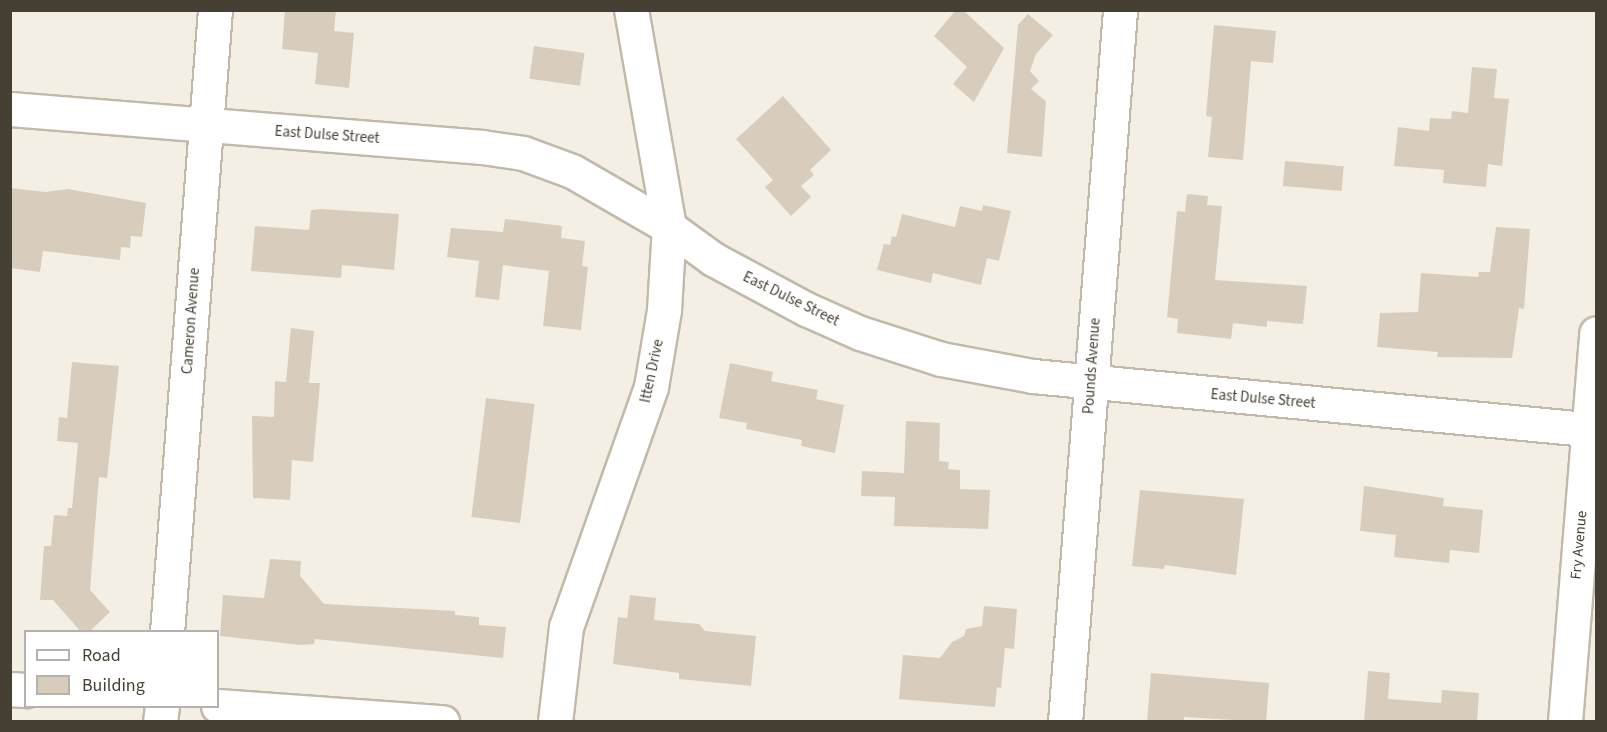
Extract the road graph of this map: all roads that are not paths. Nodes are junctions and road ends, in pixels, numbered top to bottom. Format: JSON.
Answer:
{"nodes":[{"id":1,"x":215,"y":10,"type":"edge"},
{"id":2,"x":631,"y":10,"type":"edge"},
{"id":3,"x":1120,"y":10,"type":"edge"},
{"id":4,"x":10,"y":109,"type":"edge"},
{"id":5,"x":205,"y":125,"type":"junction"},
{"id":6,"x":669,"y":227,"type":"junction"},
{"id":7,"x":1596,"y":333,"type":"edge"},
{"id":8,"x":1091,"y":382,"type":"junction"},
{"id":9,"x":1592,"y":429,"type":"edge"},
{"id":10,"x":167,"y":630,"type":"edge"},
{"id":11,"x":219,"y":706,"type":"edge"},
{"id":12,"x":442,"y":722,"type":"edge"},
{"id":13,"x":555,"y":722,"type":"edge"},
{"id":14,"x":1065,"y":722,"type":"edge"},
{"id":15,"x":1564,"y":722,"type":"edge"}],
"edges":[{"from":1,"to":5,"type":"street","name":"Cameron Avenue"},
{"from":2,"to":6,"type":"street","name":"Itten Drive"},
{"from":3,"to":8,"type":"street","name":"Pounds Avenue"},
{"from":4,"to":5,"type":"street","name":"East Dulse Street"},
{"from":5,"to":6,"type":"street","name":"East Dulse Street"},
{"from":5,"to":10,"type":"street","name":"Cameron Avenue"},
{"from":6,"to":8,"type":"street","name":"East Dulse Street"},
{"from":6,"to":13,"type":"street","name":"Itten Drive"},
{"from":7,"to":9,"type":"street","name":"Fry Avenue"},
{"from":8,"to":9,"type":"street","name":"East Dulse Street"},
{"from":8,"to":14,"type":"street","name":"Pounds Avenue"},
{"from":9,"to":15,"type":"street","name":"Fry Avenue"},
{"from":11,"to":12,"type":"street"}]}
